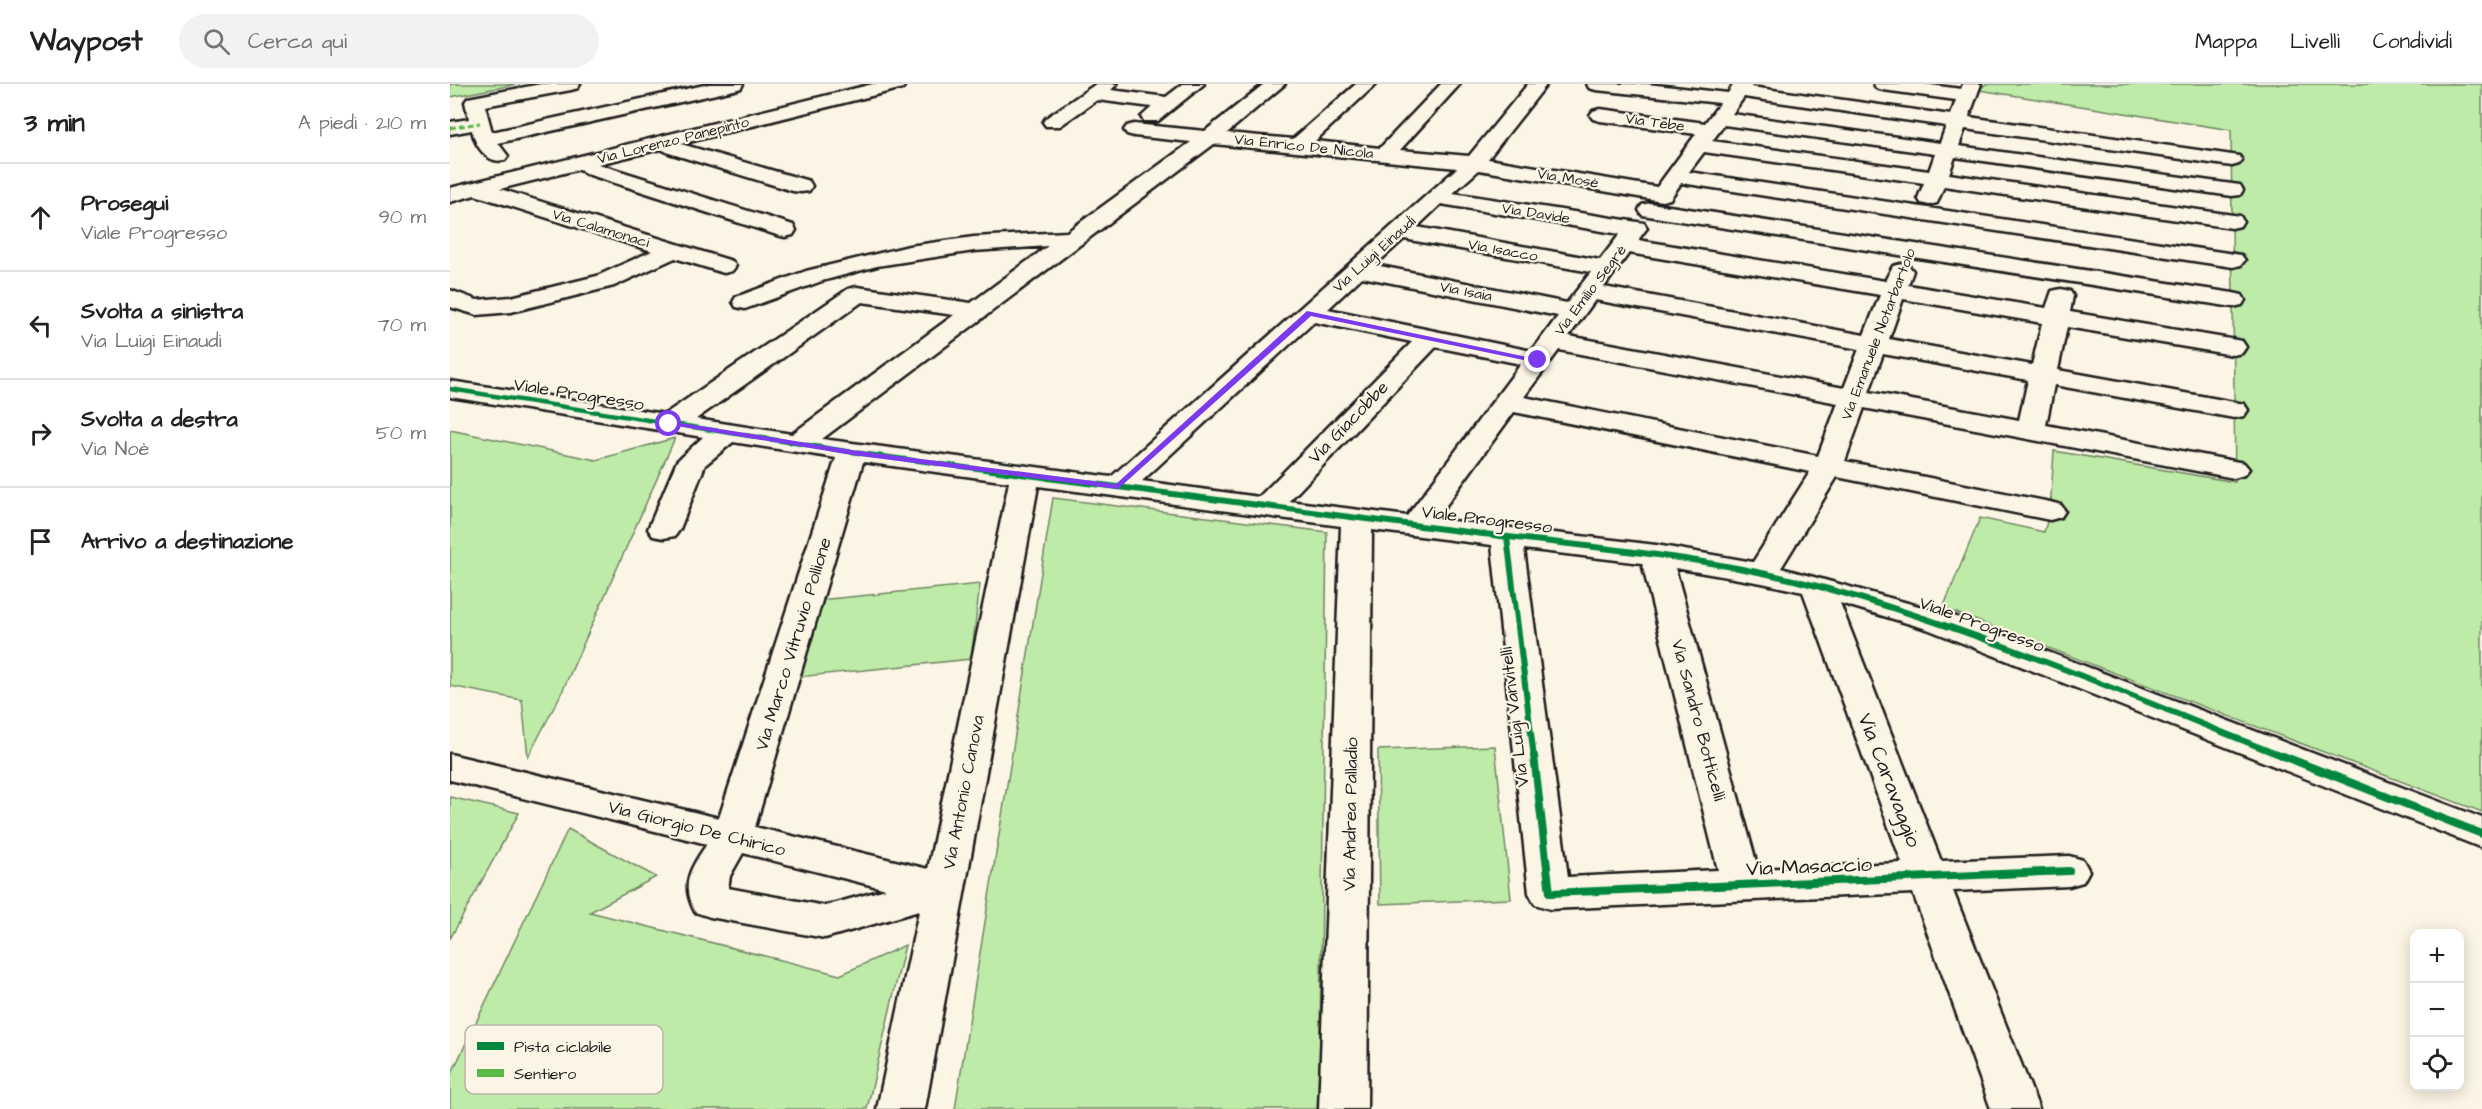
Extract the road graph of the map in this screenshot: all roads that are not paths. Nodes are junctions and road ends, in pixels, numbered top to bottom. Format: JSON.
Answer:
{"nodes":[{"id":1,"x":533,"y":84,"type":"edge"},
{"id":2,"x":571,"y":84,"type":"edge"},
{"id":3,"x":896,"y":84,"type":"edge"},
{"id":4,"x":1195,"y":84,"type":"edge"},
{"id":5,"x":1276,"y":84,"type":"edge"},
{"id":6,"x":1367,"y":84,"type":"edge"},
{"id":7,"x":1451,"y":84,"type":"edge"},
{"id":8,"x":1538,"y":84,"type":"edge"},
{"id":9,"x":1596,"y":84,"type":"edge"},
{"id":10,"x":1883,"y":84,"type":"edge"},
{"id":11,"x":1623,"y":87,"type":"junction"},
{"id":12,"x":1101,"y":89,"type":"edge"},
{"id":13,"x":1970,"y":90,"type":"edge"},
{"id":14,"x":738,"y":91,"type":"edge"},
{"id":15,"x":460,"y":98,"type":"dead end"},
{"id":16,"x":1169,"y":104,"type":"junction"},
{"id":17,"x":1724,"y":111,"type":"edge"},
{"id":18,"x":771,"y":116,"type":"junction"},
{"id":19,"x":1053,"y":122,"type":"dead end"},
{"id":20,"x":1958,"y":122,"type":"junction"},
{"id":21,"x":450,"y":128,"type":"edge"},
{"id":22,"x":482,"y":132,"type":"junction"},
{"id":23,"x":1210,"y":137,"type":"junction"},
{"id":24,"x":2096,"y":141,"type":"junction"},
{"id":25,"x":664,"y":142,"type":"junction"},
{"id":26,"x":1298,"y":146,"type":"junction"},
{"id":27,"x":1947,"y":149,"type":"junction"},
{"id":28,"x":1385,"y":154,"type":"junction"},
{"id":29,"x":2232,"y":160,"type":"dead end"},
{"id":30,"x":586,"y":162,"type":"junction"},
{"id":31,"x":1474,"y":163,"type":"junction"},
{"id":32,"x":2090,"y":169,"type":"junction"},
{"id":33,"x":518,"y":179,"type":"junction"},
{"id":34,"x":1936,"y":179,"type":"junction"},
{"id":35,"x":801,"y":186,"type":"dead end"},
{"id":36,"x":478,"y":189,"type":"junction"},
{"id":37,"x":2232,"y":190,"type":"dead end"},
{"id":38,"x":1663,"y":193,"type":"junction"},
{"id":39,"x":450,"y":195,"type":"edge"},
{"id":40,"x":1437,"y":197,"type":"junction"},
{"id":41,"x":2082,"y":200,"type":"junction"},
{"id":42,"x":1923,"y":213,"type":"junction"},
{"id":43,"x":2232,"y":221,"type":"dead end"},
{"id":44,"x":785,"y":230,"type":"dead end"},
{"id":45,"x":1399,"y":231,"type":"junction"},
{"id":46,"x":2075,"y":235,"type":"junction"},
{"id":47,"x":1630,"y":237,"type":"junction"},
{"id":48,"x":1072,"y":239,"type":"junction"},
{"id":49,"x":673,"y":250,"type":"junction"},
{"id":50,"x":1909,"y":250,"type":"junction"},
{"id":51,"x":2232,"y":260,"type":"dead end"},
{"id":52,"x":724,"y":266,"type":"dead end"},
{"id":53,"x":1607,"y":268,"type":"junction"},
{"id":54,"x":1357,"y":269,"type":"junction"},
{"id":55,"x":2066,"y":274,"type":"junction"},
{"id":56,"x":1894,"y":290,"type":"junction"},
{"id":57,"x":450,"y":297,"type":"edge"},
{"id":58,"x":2233,"y":300,"type":"dead end"},
{"id":59,"x":745,"y":302,"type":"dead end"},
{"id":60,"x":1582,"y":302,"type":"junction"},
{"id":61,"x":975,"y":311,"type":"junction"},
{"id":62,"x":1309,"y":313,"type":"junction"},
{"id":63,"x":2056,"y":318,"type":"junction"},
{"id":64,"x":1430,"y":338,"type":"junction"},
{"id":65,"x":1874,"y":344,"type":"junction"},
{"id":66,"x":2233,"y":347,"type":"dead end"},
{"id":67,"x":1545,"y":351,"type":"junction"},
{"id":68,"x":2043,"y":375,"type":"junction"},
{"id":69,"x":450,"y":389,"type":"edge"},
{"id":70,"x":1853,"y":398,"type":"junction"},
{"id":71,"x":1507,"y":402,"type":"junction"},
{"id":72,"x":2234,"y":410,"type":"dead end"},
{"id":73,"x":669,"y":424,"type":"junction"},
{"id":74,"x":2030,"y":432,"type":"junction"},
{"id":75,"x":726,"y":433,"type":"junction"},
{"id":76,"x":797,"y":444,"type":"junction"},
{"id":77,"x":852,"y":452,"type":"junction"},
{"id":78,"x":1828,"y":467,"type":"junction"},
{"id":79,"x":2234,"y":469,"type":"dead end"},
{"id":80,"x":1025,"y":476,"type":"junction"},
{"id":81,"x":1118,"y":487,"type":"junction"},
{"id":82,"x":1267,"y":506,"type":"junction"},
{"id":83,"x":2050,"y":511,"type":"dead end"},
{"id":84,"x":1357,"y":519,"type":"junction"},
{"id":85,"x":1415,"y":526,"type":"junction"},
{"id":86,"x":664,"y":529,"type":"dead end"},
{"id":87,"x":1507,"y":537,"type":"junction"},
{"id":88,"x":1656,"y":555,"type":"junction"},
{"id":89,"x":1762,"y":573,"type":"junction"},
{"id":90,"x":1817,"y":586,"type":"junction"},
{"id":91,"x":450,"y":767,"type":"edge"},
{"id":92,"x":2482,"y":834,"type":"edge"},
{"id":93,"x":733,"y":836,"type":"junction"},
{"id":94,"x":2069,"y":871,"type":"dead end"},
{"id":95,"x":1927,"y":878,"type":"junction"},
{"id":96,"x":1742,"y":885,"type":"junction"},
{"id":97,"x":944,"y":888,"type":"junction"},
{"id":98,"x":1550,"y":893,"type":"joint"},
{"id":99,"x":901,"y":1109,"type":"edge"},
{"id":100,"x":1343,"y":1109,"type":"edge"},
{"id":101,"x":2015,"y":1109,"type":"edge"}],
"edges":[{"from":1,"to":15,"type":"street"},
{"from":2,"to":22,"type":"street"},
{"from":3,"to":18,"type":"street","name":"Via Lorenzo Panepinto"},
{"from":4,"to":16,"type":"street"},
{"from":5,"to":23,"type":"street"},
{"from":6,"to":26,"type":"street"},
{"from":7,"to":28,"type":"street"},
{"from":8,"to":31,"type":"street","name":"Via Luigi Einaudi"},
{"from":9,"to":11,"type":"street"},
{"from":10,"to":13,"type":"street"},
{"from":11,"to":17,"type":"street"},
{"from":11,"to":17,"type":"street","name":"Via Tebe"},
{"from":12,"to":16,"type":"street"},
{"from":12,"to":19,"type":"street"},
{"from":13,"to":20,"type":"street","name":"Via Emanuele Notarbartolo"},
{"from":14,"to":18,"type":"street"},
{"from":14,"to":22,"type":"street"},
{"from":16,"to":23,"type":"street","name":"Via Enrico De Nicola"},
{"from":17,"to":20,"type":"street"},
{"from":17,"to":27,"type":"street"},
{"from":17,"to":34,"type":"street"},
{"from":17,"to":38,"type":"street","name":"Via Emilio Segrè"},
{"from":18,"to":25,"type":"street","name":"Via Lorenzo Panepinto"},
{"from":20,"to":24,"type":"street"},
{"from":20,"to":27,"type":"street","name":"Via Emanuele Notarbartolo"},
{"from":21,"to":22,"type":"street"},
{"from":22,"to":33,"type":"street"},
{"from":23,"to":26,"type":"street","name":"Via Enrico De Nicola"},
{"from":23,"to":48,"type":"street"},
{"from":24,"to":29,"type":"street"},
{"from":24,"to":32,"type":"street"},
{"from":25,"to":30,"type":"street","name":"Via Lorenzo Panepinto"},
{"from":25,"to":35,"type":"street"},
{"from":26,"to":28,"type":"street","name":"Via Enrico De Nicola"},
{"from":27,"to":32,"type":"street"},
{"from":27,"to":34,"type":"street","name":"Via Emanuele Notarbartolo"},
{"from":28,"to":31,"type":"street","name":"Via Enrico De Nicola"},
{"from":30,"to":33,"type":"street","name":"Via Lorenzo Panepinto"},
{"from":30,"to":44,"type":"street"},
{"from":31,"to":38,"type":"street","name":"Via Mosè"},
{"from":31,"to":40,"type":"street","name":"Via Luigi Einaudi"},
{"from":32,"to":37,"type":"street"},
{"from":32,"to":41,"type":"street"},
{"from":33,"to":36,"type":"street","name":"Via Lorenzo Panepinto"},
{"from":34,"to":41,"type":"street"},
{"from":34,"to":42,"type":"street","name":"Via Emanuele Notarbartolo"},
{"from":36,"to":39,"type":"street","name":"Via Lorenzo Panepinto"},
{"from":36,"to":49,"type":"street","name":"Via Calamonaci"},
{"from":38,"to":42,"type":"street"},
{"from":38,"to":47,"type":"street","name":"Via Emilio Segrè"},
{"from":38,"to":50,"type":"street"},
{"from":40,"to":45,"type":"street","name":"Via Luigi Einaudi"},
{"from":40,"to":47,"type":"street","name":"Via Davide"},
{"from":41,"to":43,"type":"street"},
{"from":41,"to":46,"type":"street"},
{"from":42,"to":46,"type":"street"},
{"from":42,"to":50,"type":"street","name":"Via Emanuele Notarbartolo"},
{"from":45,"to":53,"type":"street","name":"Via Isacco"},
{"from":45,"to":54,"type":"street","name":"Via Luigi Einaudi"},
{"from":46,"to":51,"type":"street"},
{"from":46,"to":55,"type":"street"},
{"from":47,"to":53,"type":"street","name":"Via Emilio Segrè"},
{"from":47,"to":56,"type":"street","name":"Via Davide"},
{"from":48,"to":59,"type":"street"},
{"from":48,"to":61,"type":"street"},
{"from":49,"to":52,"type":"street","name":"Via Calamonaci"},
{"from":49,"to":57,"type":"street"},
{"from":50,"to":55,"type":"street"},
{"from":50,"to":56,"type":"street","name":"Via Emanuele Notarbartolo"},
{"from":53,"to":60,"type":"street","name":"Via Emilio Segrè"},
{"from":54,"to":60,"type":"street","name":"Via Isaia"},
{"from":54,"to":62,"type":"street","name":"Via Luigi Einaudi"},
{"from":55,"to":58,"type":"street"},
{"from":55,"to":63,"type":"street"},
{"from":56,"to":63,"type":"street","name":"Via Davide"},
{"from":56,"to":65,"type":"street","name":"Via Emanuele Notarbartolo"},
{"from":60,"to":65,"type":"street","name":"Via Isaia"},
{"from":60,"to":67,"type":"street","name":"Via Emilio Segrè"},
{"from":61,"to":73,"type":"street"},
{"from":61,"to":76,"type":"street"},
{"from":62,"to":64,"type":"street"},
{"from":62,"to":81,"type":"street","name":"Via Luigi Einaudi"},
{"from":63,"to":66,"type":"street","name":"Via Davide"},
{"from":63,"to":68,"type":"street"},
{"from":64,"to":67,"type":"street"},
{"from":64,"to":82,"type":"street","name":"Via Giacobbe"},
{"from":65,"to":68,"type":"street","name":"Via Isaia"},
{"from":65,"to":70,"type":"street","name":"Via Emanuele Notarbartolo"},
{"from":67,"to":70,"type":"street"},
{"from":67,"to":71,"type":"street","name":"Via Emilio Segrè"},
{"from":68,"to":72,"type":"street","name":"Via Isaia"},
{"from":68,"to":74,"type":"street"},
{"from":69,"to":73,"type":"street","name":"Viale Progresso"},
{"from":70,"to":74,"type":"street"},
{"from":70,"to":78,"type":"street","name":"Via Emanuele Notarbartolo"},
{"from":71,"to":78,"type":"street"},
{"from":71,"to":85,"type":"street","name":"Via Emilio Segrè"},
{"from":73,"to":75,"type":"street","name":"Viale Progresso"},
{"from":74,"to":79,"type":"street"},
{"from":75,"to":76,"type":"street","name":"Viale Progresso"},
{"from":75,"to":86,"type":"street"},
{"from":76,"to":77,"type":"street","name":"Viale Progresso"},
{"from":77,"to":80,"type":"street","name":"Viale Progresso"},
{"from":77,"to":93,"type":"street","name":"Via Marco Vitruvio Pollione"},
{"from":78,"to":83,"type":"street"},
{"from":78,"to":89,"type":"street","name":"Via Emanuele Notarbartolo"},
{"from":80,"to":81,"type":"street","name":"Viale Progresso"},
{"from":80,"to":97,"type":"street","name":"Via Antonio Canova"},
{"from":81,"to":82,"type":"street","name":"Viale Progresso"},
{"from":82,"to":84,"type":"street","name":"Viale Progresso"},
{"from":84,"to":85,"type":"street","name":"Viale Progresso"},
{"from":84,"to":100,"type":"street","name":"Via Andrea Palladio"},
{"from":85,"to":87,"type":"street","name":"Viale Progresso"},
{"from":87,"to":88,"type":"street","name":"Viale Progresso"},
{"from":87,"to":98,"type":"street","name":"Via Luigi Vanvitelli"},
{"from":88,"to":89,"type":"street","name":"Viale Progresso"},
{"from":88,"to":96,"type":"street","name":"Via Sandro Botticelli"},
{"from":89,"to":90,"type":"street","name":"Viale Progresso"},
{"from":90,"to":92,"type":"street","name":"Viale Progresso"},
{"from":90,"to":95,"type":"street","name":"Via Caravaggio"},
{"from":91,"to":93,"type":"street","name":"Via Giorgio De Chirico"},
{"from":93,"to":97,"type":"street","name":"Via Giorgio De Chirico"},
{"from":93,"to":97,"type":"street","name":"Via Marco Vitruvio Pollione"},
{"from":94,"to":95,"type":"street","name":"Via Masaccio"},
{"from":95,"to":96,"type":"street","name":"Via Masaccio"},
{"from":95,"to":101,"type":"street","name":"Via Caravaggio"},
{"from":96,"to":98,"type":"street","name":"Via Masaccio"},
{"from":97,"to":99,"type":"street","name":"Via Antonio Canova"}]}
